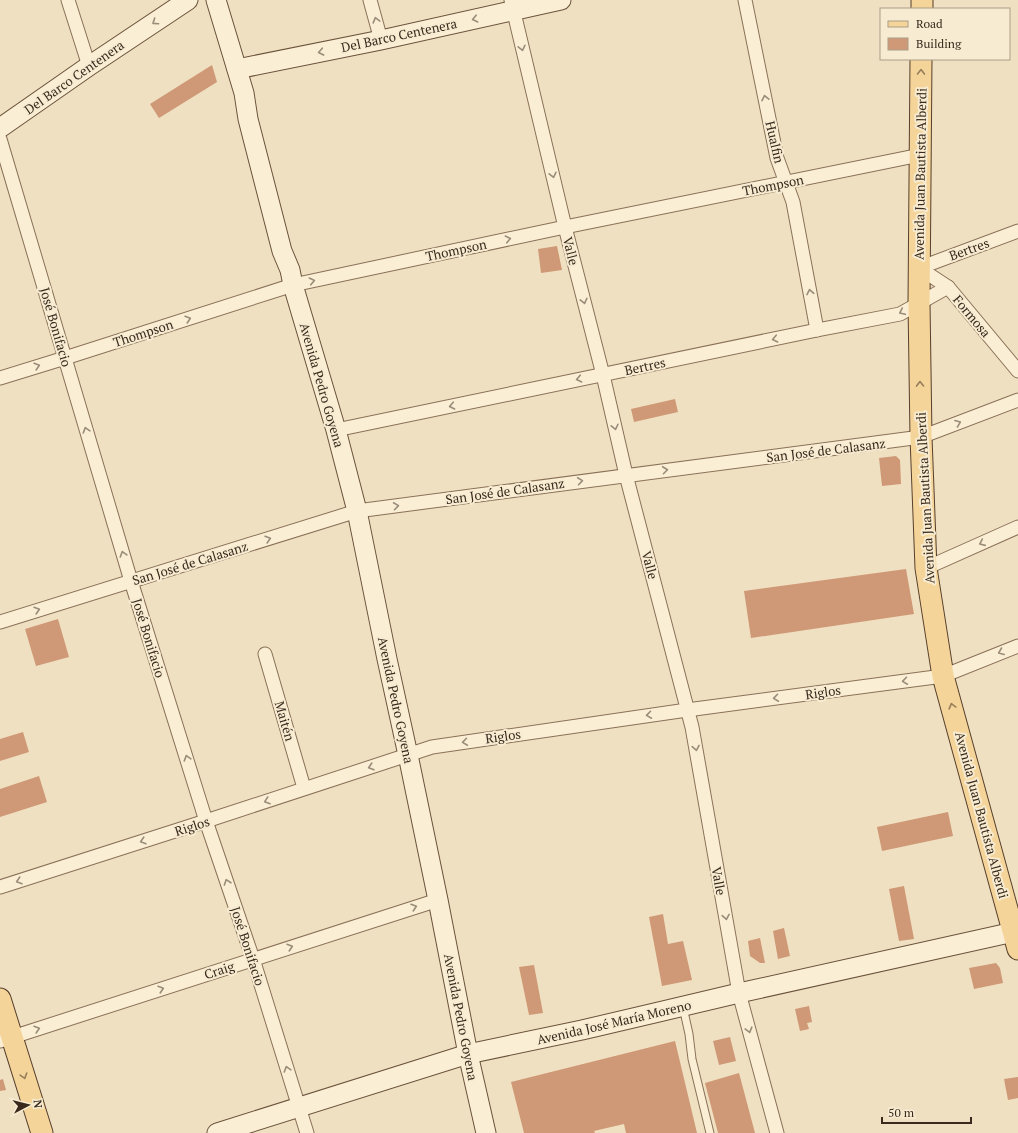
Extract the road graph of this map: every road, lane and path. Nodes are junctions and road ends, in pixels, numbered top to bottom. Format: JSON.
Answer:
{"nodes":[{"id":1,"x":68,"y":0,"type":"edge"},
{"id":2,"x":188,"y":0,"type":"edge"},
{"id":3,"x":216,"y":0,"type":"edge"},
{"id":4,"x":370,"y":0,"type":"edge"},
{"id":5,"x":562,"y":0,"type":"edge"},
{"id":6,"x":745,"y":0,"type":"edge"},
{"id":7,"x":512,"y":5,"type":"edge"},
{"id":8,"x":381,"y":40,"type":"junction"},
{"id":9,"x":921,"y":60,"type":"edge"},
{"id":10,"x":89,"y":66,"type":"junction"},
{"id":11,"x":237,"y":69,"type":"junction"},
{"id":12,"x":0,"y":128,"type":"edge"},
{"id":13,"x":0,"y":139,"type":"edge"},
{"id":14,"x":920,"y":155,"type":"junction"},
{"id":15,"x":786,"y":182,"type":"junction"},
{"id":16,"x":565,"y":227,"type":"junction"},
{"id":17,"x":1018,"y":231,"type":"edge"},
{"id":18,"x":919,"y":268,"type":"junction"},
{"id":19,"x":291,"y":278,"type":"junction"},
{"id":20,"x":948,"y":287,"type":"junction"},
{"id":21,"x":919,"y":303,"type":"junction"},
{"id":22,"x":818,"y":330,"type":"junction"},
{"id":23,"x":65,"y":358,"type":"junction"},
{"id":24,"x":1018,"y":371,"type":"edge"},
{"id":25,"x":603,"y":374,"type":"junction"},
{"id":26,"x":0,"y":378,"type":"edge"},
{"id":27,"x":1018,"y":400,"type":"edge"},
{"id":28,"x":336,"y":430,"type":"junction"},
{"id":29,"x":921,"y":437,"type":"junction"},
{"id":30,"x":626,"y":475,"type":"junction"},
{"id":31,"x":357,"y":511,"type":"junction"},
{"id":32,"x":1018,"y":527,"type":"edge"},
{"id":33,"x":926,"y":568,"type":"junction"},
{"id":34,"x":131,"y":581,"type":"junction"},
{"id":35,"x":0,"y":622,"type":"edge"},
{"id":36,"x":1018,"y":646,"type":"edge"},
{"id":37,"x":265,"y":654,"type":"dead end"},
{"id":38,"x":943,"y":676,"type":"junction"},
{"id":39,"x":687,"y":710,"type":"junction"},
{"id":40,"x":408,"y":755,"type":"junction"},
{"id":41,"x":304,"y":788,"type":"junction"},
{"id":42,"x":206,"y":821,"type":"junction"},
{"id":43,"x":0,"y":887,"type":"edge"},
{"id":44,"x":438,"y":900,"type":"junction"},
{"id":45,"x":1017,"y":938,"type":"edge"},
{"id":46,"x":252,"y":959,"type":"junction"},
{"id":47,"x":739,"y":993,"type":"junction"},
{"id":48,"x":0,"y":999,"type":"edge"},
{"id":49,"x":683,"y":1007,"type":"junction"},
{"id":50,"x":6,"y":1039,"type":"edge"},
{"id":51,"x":468,"y":1054,"type":"junction"},
{"id":52,"x":299,"y":1106,"type":"junction"},
{"id":53,"x":42,"y":1133,"type":"edge"},
{"id":54,"x":217,"y":1133,"type":"edge"},
{"id":55,"x":307,"y":1133,"type":"edge"},
{"id":56,"x":486,"y":1133,"type":"edge"},
{"id":57,"x":710,"y":1133,"type":"edge"},
{"id":58,"x":777,"y":1133,"type":"edge"}],
"edges":[{"from":1,"to":10,"type":"street"},
{"from":2,"to":10,"type":"main road","name":"Del Barco Centenera","one_way":true},
{"from":3,"to":11,"type":"main road","name":"Avenida Pedro Goyena"},
{"from":8,"to":4,"type":"street","one_way":true},
{"from":5,"to":7,"type":"main road","name":"Del Barco Centenera"},
{"from":15,"to":6,"type":"street","name":"Hualfin","one_way":true},
{"from":7,"to":8,"type":"main road","name":"Del Barco Centenera","one_way":true},
{"from":7,"to":16,"type":"street","name":"Valle","one_way":true},
{"from":8,"to":11,"type":"main road","name":"Del Barco Centenera","one_way":true},
{"from":14,"to":9,"type":"main road","name":"Avenida Juan Bautista Alberdi","one_way":true},
{"from":10,"to":12,"type":"main road","name":"Del Barco Centenera"},
{"from":11,"to":19,"type":"main road","name":"Avenida Pedro Goyena"},
{"from":13,"to":23,"type":"street","name":"José Bonifacio"},
{"from":14,"to":15,"type":"street","name":"Thompson"},
{"from":14,"to":18,"type":"main road","name":"Avenida Juan Bautista Alberdi"},
{"from":15,"to":16,"type":"street","name":"Thompson"},
{"from":22,"to":15,"type":"street","name":"Hualfin","one_way":true},
{"from":19,"to":16,"type":"street","name":"Thompson","one_way":true},
{"from":16,"to":25,"type":"street","name":"Valle","one_way":true},
{"from":17,"to":18,"type":"street","name":"Bertres"},
{"from":18,"to":20,"type":"street","name":"Formosa"},
{"from":18,"to":21,"type":"main road","name":"Avenida Juan Bautista Alberdi"},
{"from":23,"to":19,"type":"street","name":"Thompson","one_way":true},
{"from":19,"to":28,"type":"main road","name":"Avenida Pedro Goyena"},
{"from":20,"to":21,"type":"street","name":"Bertres"},
{"from":20,"to":24,"type":"street","name":"Formosa"},
{"from":21,"to":22,"type":"street","name":"Bertres","one_way":true},
{"from":29,"to":21,"type":"main road","name":"Avenida Juan Bautista Alberdi","one_way":true},
{"from":22,"to":25,"type":"street","name":"Bertres","one_way":true},
{"from":26,"to":23,"type":"street","name":"Thompson","one_way":true},
{"from":34,"to":23,"type":"street","name":"José Bonifacio","one_way":true},
{"from":25,"to":28,"type":"street","name":"Bertres","one_way":true},
{"from":25,"to":30,"type":"street","name":"Valle","one_way":true},
{"from":29,"to":27,"type":"street","name":"San José de Calasanz","one_way":true},
{"from":28,"to":31,"type":"main road","name":"Avenida Pedro Goyena"},
{"from":30,"to":29,"type":"street","name":"San José de Calasanz","one_way":true},
{"from":29,"to":33,"type":"main road","name":"Avenida Juan Bautista Alberdi"},
{"from":31,"to":30,"type":"street","name":"San José de Calasanz","one_way":true},
{"from":30,"to":39,"type":"street","name":"Valle"},
{"from":34,"to":31,"type":"street","name":"San José de Calasanz","one_way":true},
{"from":31,"to":40,"type":"main road","name":"Avenida Pedro Goyena"},
{"from":32,"to":33,"type":"street","one_way":true},
{"from":33,"to":38,"type":"main road","name":"Avenida Juan Bautista Alberdi"},
{"from":35,"to":34,"type":"street","name":"San José de Calasanz","one_way":true},
{"from":42,"to":34,"type":"street","name":"José Bonifacio","one_way":true},
{"from":36,"to":38,"type":"street","name":"Riglos","one_way":true},
{"from":37,"to":41,"type":"street","name":"Maitén"},
{"from":38,"to":39,"type":"street","name":"Riglos","one_way":true},
{"from":45,"to":38,"type":"main road","name":"Avenida Juan Bautista Alberdi","one_way":true},
{"from":39,"to":40,"type":"street","name":"Riglos","one_way":true},
{"from":39,"to":47,"type":"street","name":"Valle","one_way":true},
{"from":40,"to":41,"type":"street","name":"Riglos","one_way":true},
{"from":40,"to":44,"type":"main road","name":"Avenida Pedro Goyena"},
{"from":41,"to":42,"type":"street","name":"Riglos","one_way":true},
{"from":42,"to":43,"type":"street","name":"Riglos","one_way":true},
{"from":46,"to":42,"type":"street","name":"José Bonifacio","one_way":true},
{"from":46,"to":44,"type":"street","name":"Craig","one_way":true},
{"from":44,"to":51,"type":"main road","name":"Avenida Pedro Goyena"},
{"from":45,"to":47,"type":"main road","name":"Avenida José María Moreno"},
{"from":50,"to":46,"type":"street","name":"Craig","one_way":true},
{"from":52,"to":46,"type":"street","name":"José Bonifacio","one_way":true},
{"from":47,"to":49,"type":"main road","name":"Avenida José María Moreno"},
{"from":47,"to":58,"type":"street","name":"Valle","one_way":true},
{"from":48,"to":50,"type":"main road"},
{"from":49,"to":51,"type":"main road","name":"Avenida José María Moreno"},
{"from":49,"to":57,"type":"lane"},
{"from":50,"to":53,"type":"main road","one_way":true},
{"from":51,"to":52,"type":"main road","name":"Avenida José María Moreno"},
{"from":51,"to":56,"type":"main road","name":"Avenida Pedro Goyena"},
{"from":52,"to":54,"type":"main road","name":"Avenida José María Moreno"},
{"from":52,"to":55,"type":"street","name":"José Bonifacio"}]}
